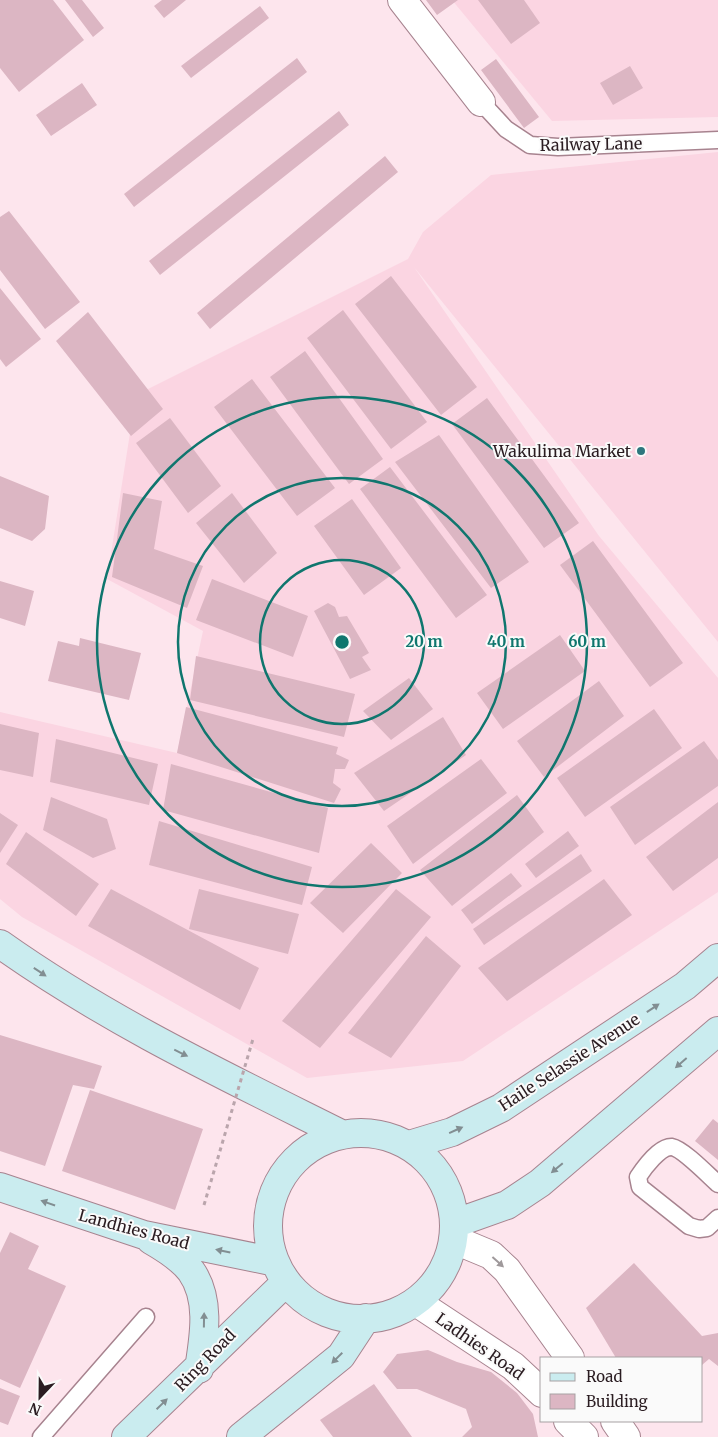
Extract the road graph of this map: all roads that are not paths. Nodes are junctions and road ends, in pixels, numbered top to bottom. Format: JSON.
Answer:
{"nodes":[{"id":1,"x":402,"y":0,"type":"edge"},
{"id":2,"x":481,"y":102,"type":"joint"},
{"id":3,"x":718,"y":140,"type":"edge"},
{"id":4,"x":0,"y":944,"type":"edge"},
{"id":5,"x":718,"y":958,"type":"edge"},
{"id":6,"x":718,"y":1031,"type":"edge"},
{"id":7,"x":341,"y":1134,"type":"junction"},
{"id":8,"x":409,"y":1145,"type":"junction"},
{"id":9,"x":718,"y":1184,"type":"edge"},
{"id":10,"x":0,"y":1187,"type":"edge"},
{"id":11,"x":718,"y":1218,"type":"edge"},
{"id":12,"x":455,"y":1231,"type":"junction"},
{"id":13,"x":144,"y":1235,"type":"junction"},
{"id":14,"x":278,"y":1272,"type":"junction"},
{"id":15,"x":416,"y":1302,"type":"junction"},
{"id":16,"x":146,"y":1317,"type":"dead end"},
{"id":17,"x":366,"y":1318,"type":"junction"},
{"id":18,"x":569,"y":1357,"type":"edge"},
{"id":19,"x":198,"y":1368,"type":"junction"},
{"id":20,"x":540,"y":1391,"type":"edge"},
{"id":21,"x":616,"y":1422,"type":"edge"},
{"id":22,"x":41,"y":1437,"type":"edge"},
{"id":23,"x":126,"y":1437,"type":"edge"},
{"id":24,"x":242,"y":1437,"type":"edge"},
{"id":25,"x":626,"y":1437,"type":"edge"}],
"edges":[{"from":1,"to":2,"type":"street"},
{"from":2,"to":3,"type":"lane","name":"Railway Lane"},
{"from":4,"to":7,"type":"main road","one_way":true},
{"from":8,"to":5,"type":"main road","name":"Haile Selassie Avenue","one_way":true},
{"from":6,"to":12,"type":"main road","one_way":true},
{"from":7,"to":8,"type":"main road"},
{"from":7,"to":14,"type":"main road"},
{"from":8,"to":12,"type":"main road"},
{"from":9,"to":11,"type":"lane"},
{"from":13,"to":10,"type":"main road","name":"Landhies Road","one_way":true},
{"from":12,"to":15,"type":"main road"},
{"from":12,"to":18,"type":"street","one_way":true},
{"from":14,"to":13,"type":"main road","name":"Landhies Road","one_way":true},
{"from":19,"to":13,"type":"main road","one_way":true},
{"from":14,"to":17,"type":"main road"},
{"from":14,"to":19,"type":"main road","name":"Ring Road"},
{"from":15,"to":17,"type":"main road"},
{"from":15,"to":20,"type":"street","name":"Ladhies Road"},
{"from":16,"to":22,"type":"lane"},
{"from":17,"to":24,"type":"main road","one_way":true},
{"from":23,"to":19,"type":"main road","name":"Ring Road","one_way":true},
{"from":21,"to":25,"type":"street"}]}
